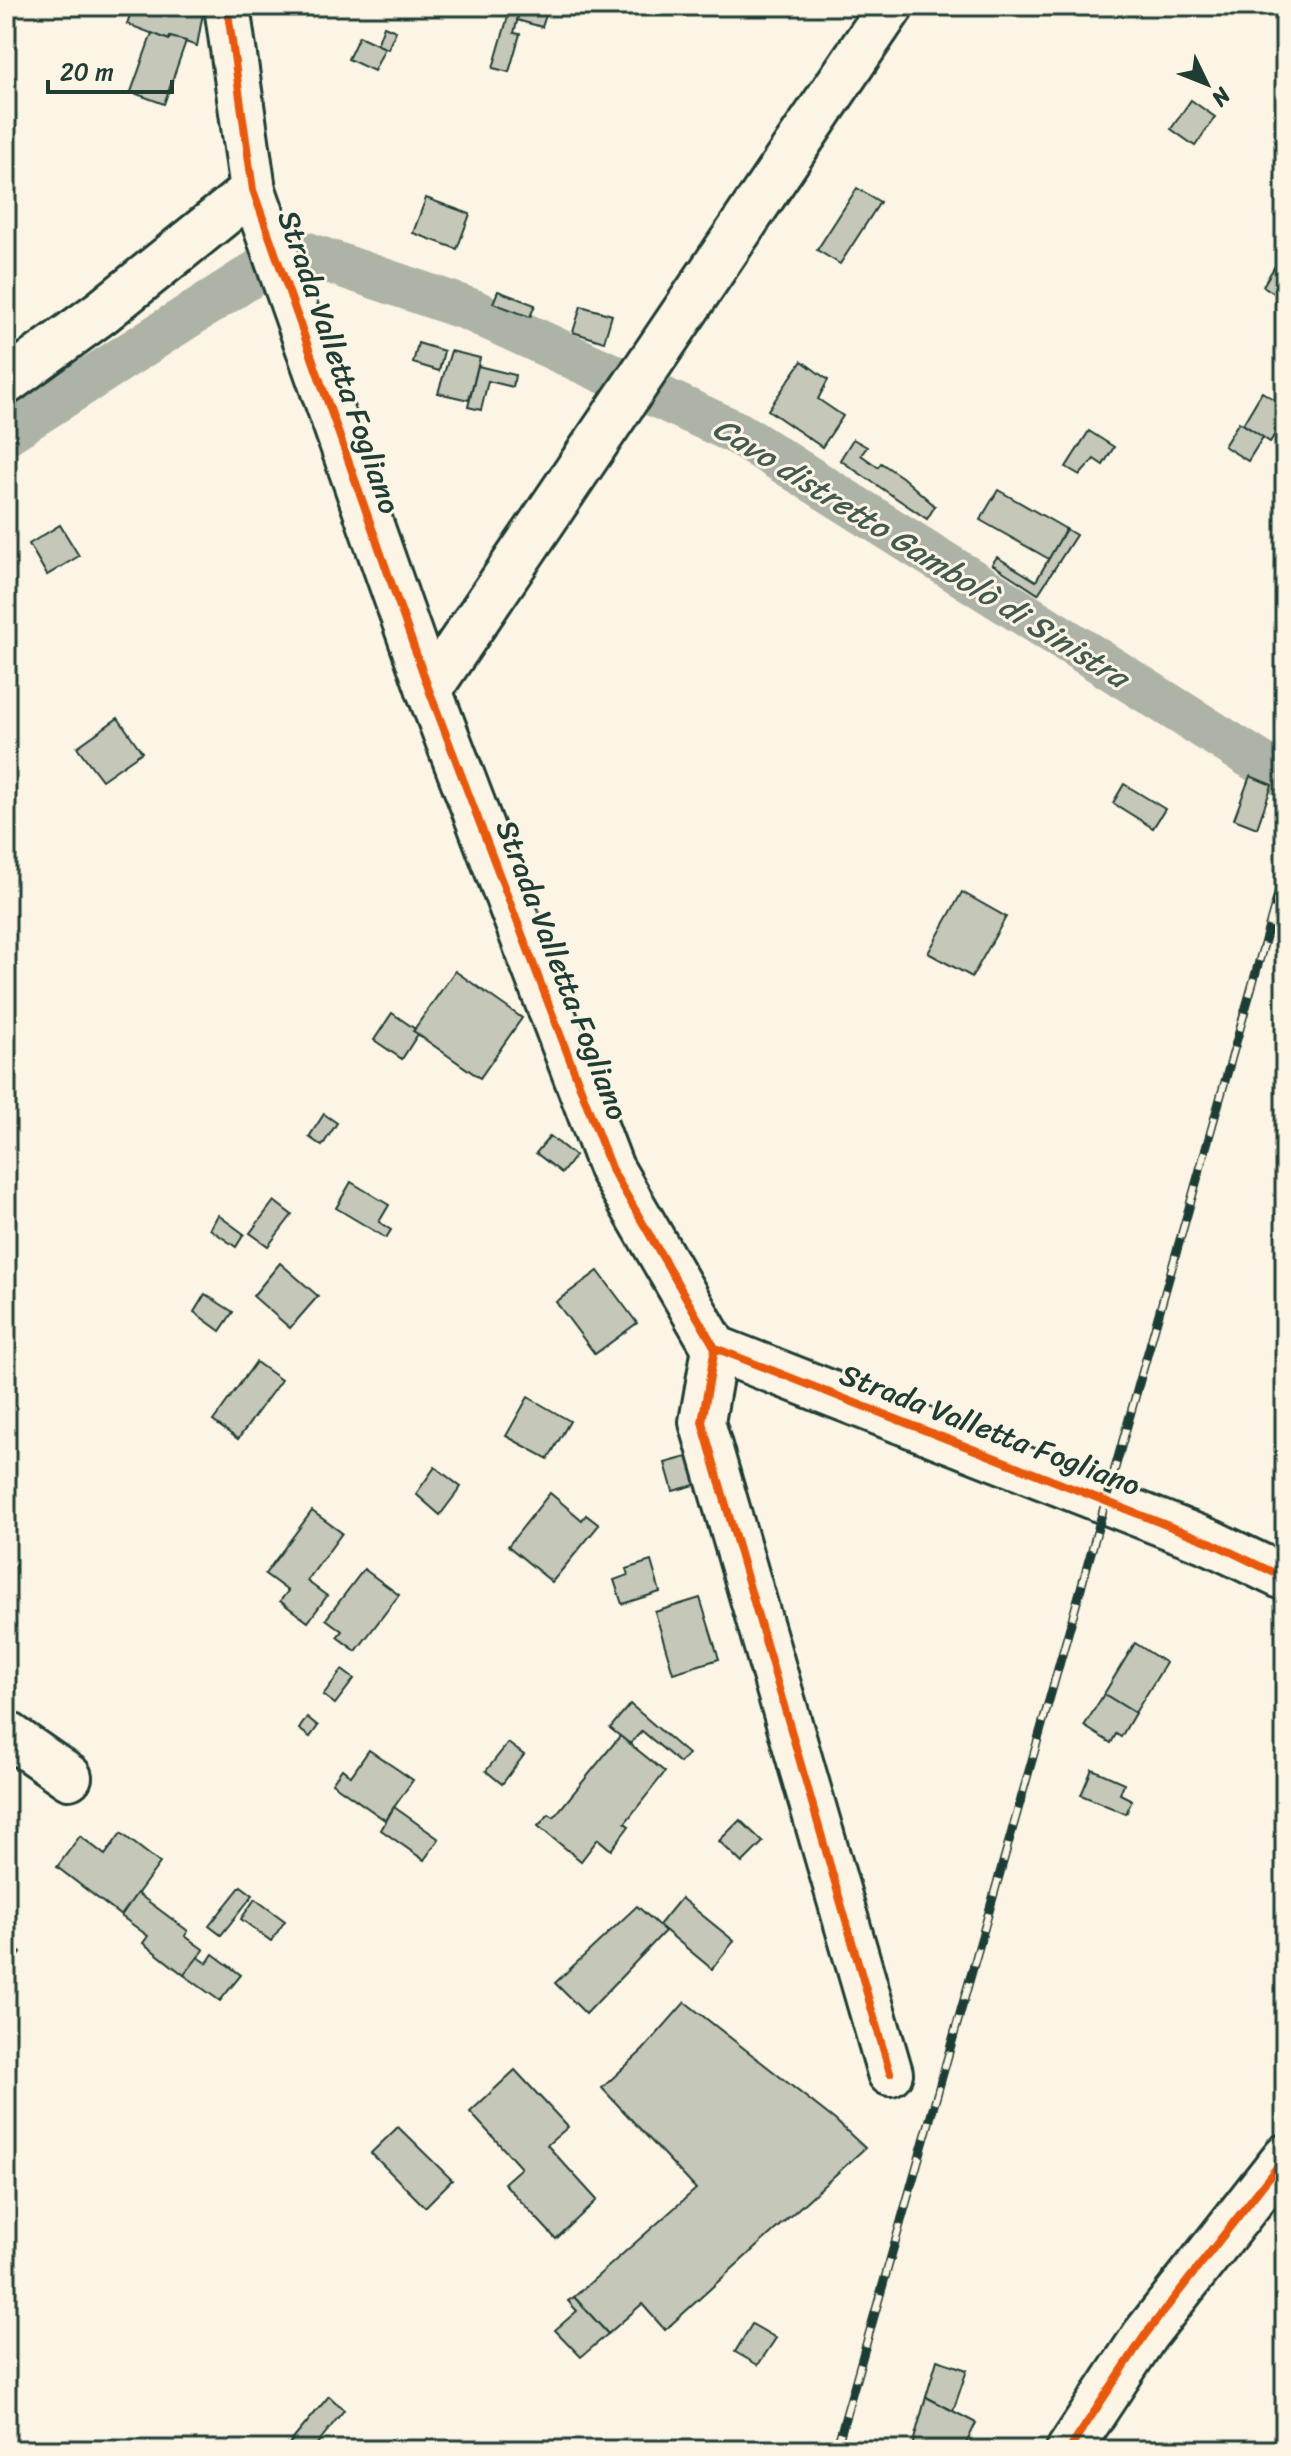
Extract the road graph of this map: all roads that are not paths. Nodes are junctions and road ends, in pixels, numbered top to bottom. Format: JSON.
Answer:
{"nodes":[{"id":1,"x":227,"y":6,"type":"edge"},
{"id":2,"x":891,"y":6,"type":"edge"},
{"id":3,"x":259,"y":206,"type":"junction"},
{"id":4,"x":6,"y":382,"type":"edge"},
{"id":5,"x":429,"y":690,"type":"junction"},
{"id":6,"x":715,"y":1348,"type":"junction"},
{"id":7,"x":1285,"y":1578,"type":"edge"},
{"id":8,"x":6,"y":1733,"type":"edge"},
{"id":9,"x":69,"y":1777,"type":"dead end"},
{"id":10,"x":890,"y":2073,"type":"dead end"},
{"id":11,"x":1285,"y":2157,"type":"edge"},
{"id":12,"x":1069,"y":2450,"type":"edge"}],
"edges":[{"from":1,"to":3,"type":"street","name":"Strada Valletta Fogliano"},
{"from":2,"to":5,"type":"street"},
{"from":3,"to":4,"type":"street"},
{"from":3,"to":5,"type":"street","name":"Strada Valletta Fogliano"},
{"from":5,"to":6,"type":"street","name":"Strada Valletta Fogliano"},
{"from":6,"to":7,"type":"street","name":"Strada Valletta Fogliano"},
{"from":6,"to":10,"type":"street"},
{"from":8,"to":9,"type":"street"},
{"from":11,"to":12,"type":"street"}]}
